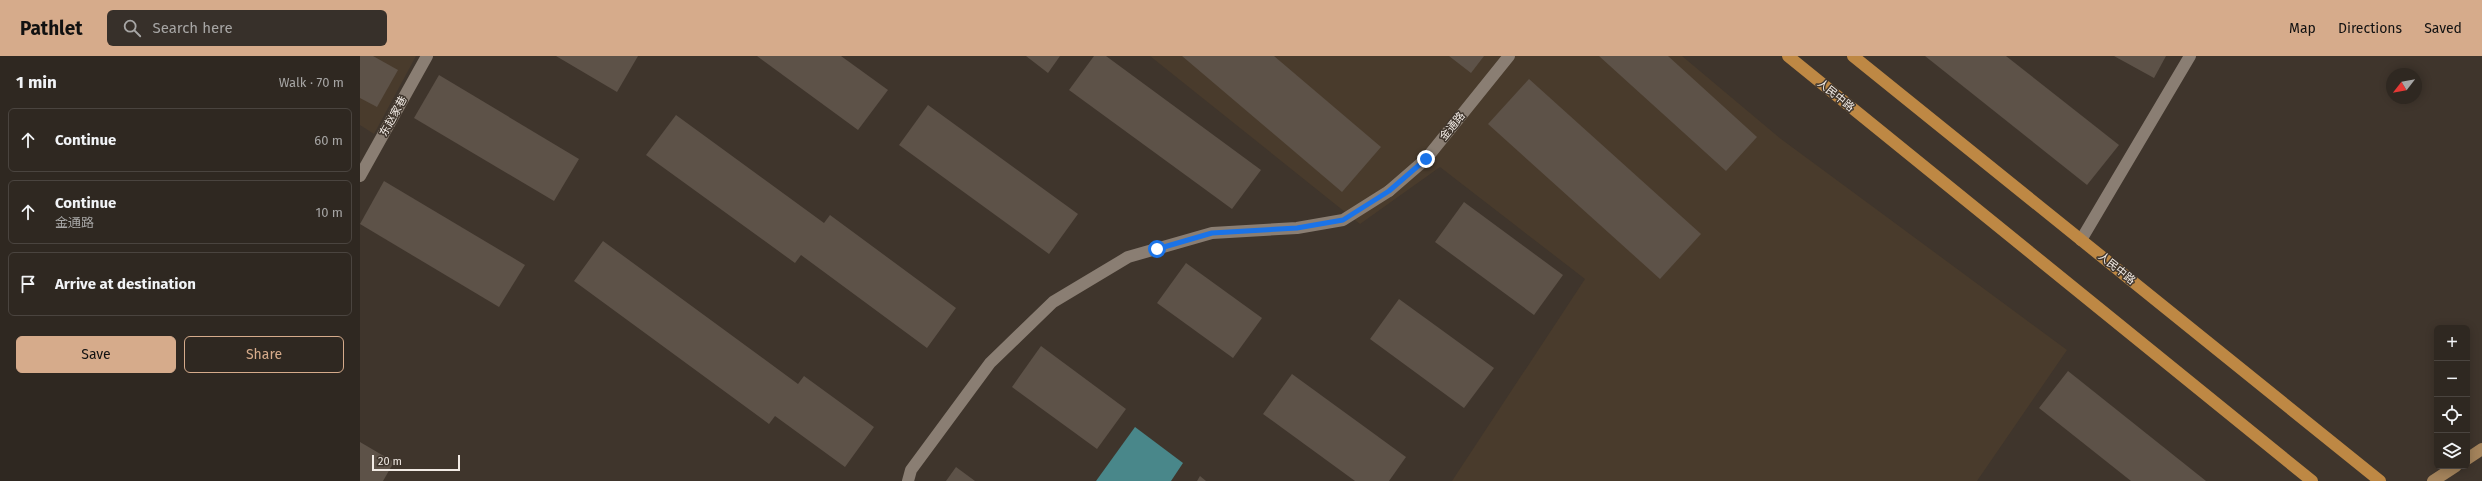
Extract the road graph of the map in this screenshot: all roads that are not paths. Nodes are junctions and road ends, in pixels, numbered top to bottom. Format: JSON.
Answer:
{"nodes":[{"id":1,"x":427,"y":56,"type":"edge"},
{"id":2,"x":1509,"y":56,"type":"edge"},
{"id":3,"x":1788,"y":56,"type":"edge"},
{"id":4,"x":1853,"y":56,"type":"edge"},
{"id":5,"x":2190,"y":56,"type":"edge"},
{"id":6,"x":360,"y":176,"type":"edge"},
{"id":7,"x":2081,"y":240,"type":"junction"},
{"id":8,"x":2482,"y":449,"type":"edge"},
{"id":9,"x":2470,"y":457,"type":"edge"},
{"id":10,"x":2451,"y":469,"type":"edge"},
{"id":11,"x":908,"y":481,"type":"edge"},
{"id":12,"x":2312,"y":481,"type":"edge"},
{"id":13,"x":2380,"y":481,"type":"edge"},
{"id":14,"x":2433,"y":481,"type":"edge"}],
"edges":[{"from":1,"to":6,"type":"street","name":"东赵家巷"},
{"from":2,"to":11,"type":"street","name":"金通路"},
{"from":3,"to":12,"type":"main road","name":"人民中路"},
{"from":4,"to":7,"type":"main road","name":"人民中路"},
{"from":5,"to":7,"type":"street"},
{"from":7,"to":13,"type":"main road","name":"人民中路"},
{"from":8,"to":9,"type":"main road"},
{"from":10,"to":14,"type":"main road"}]}
